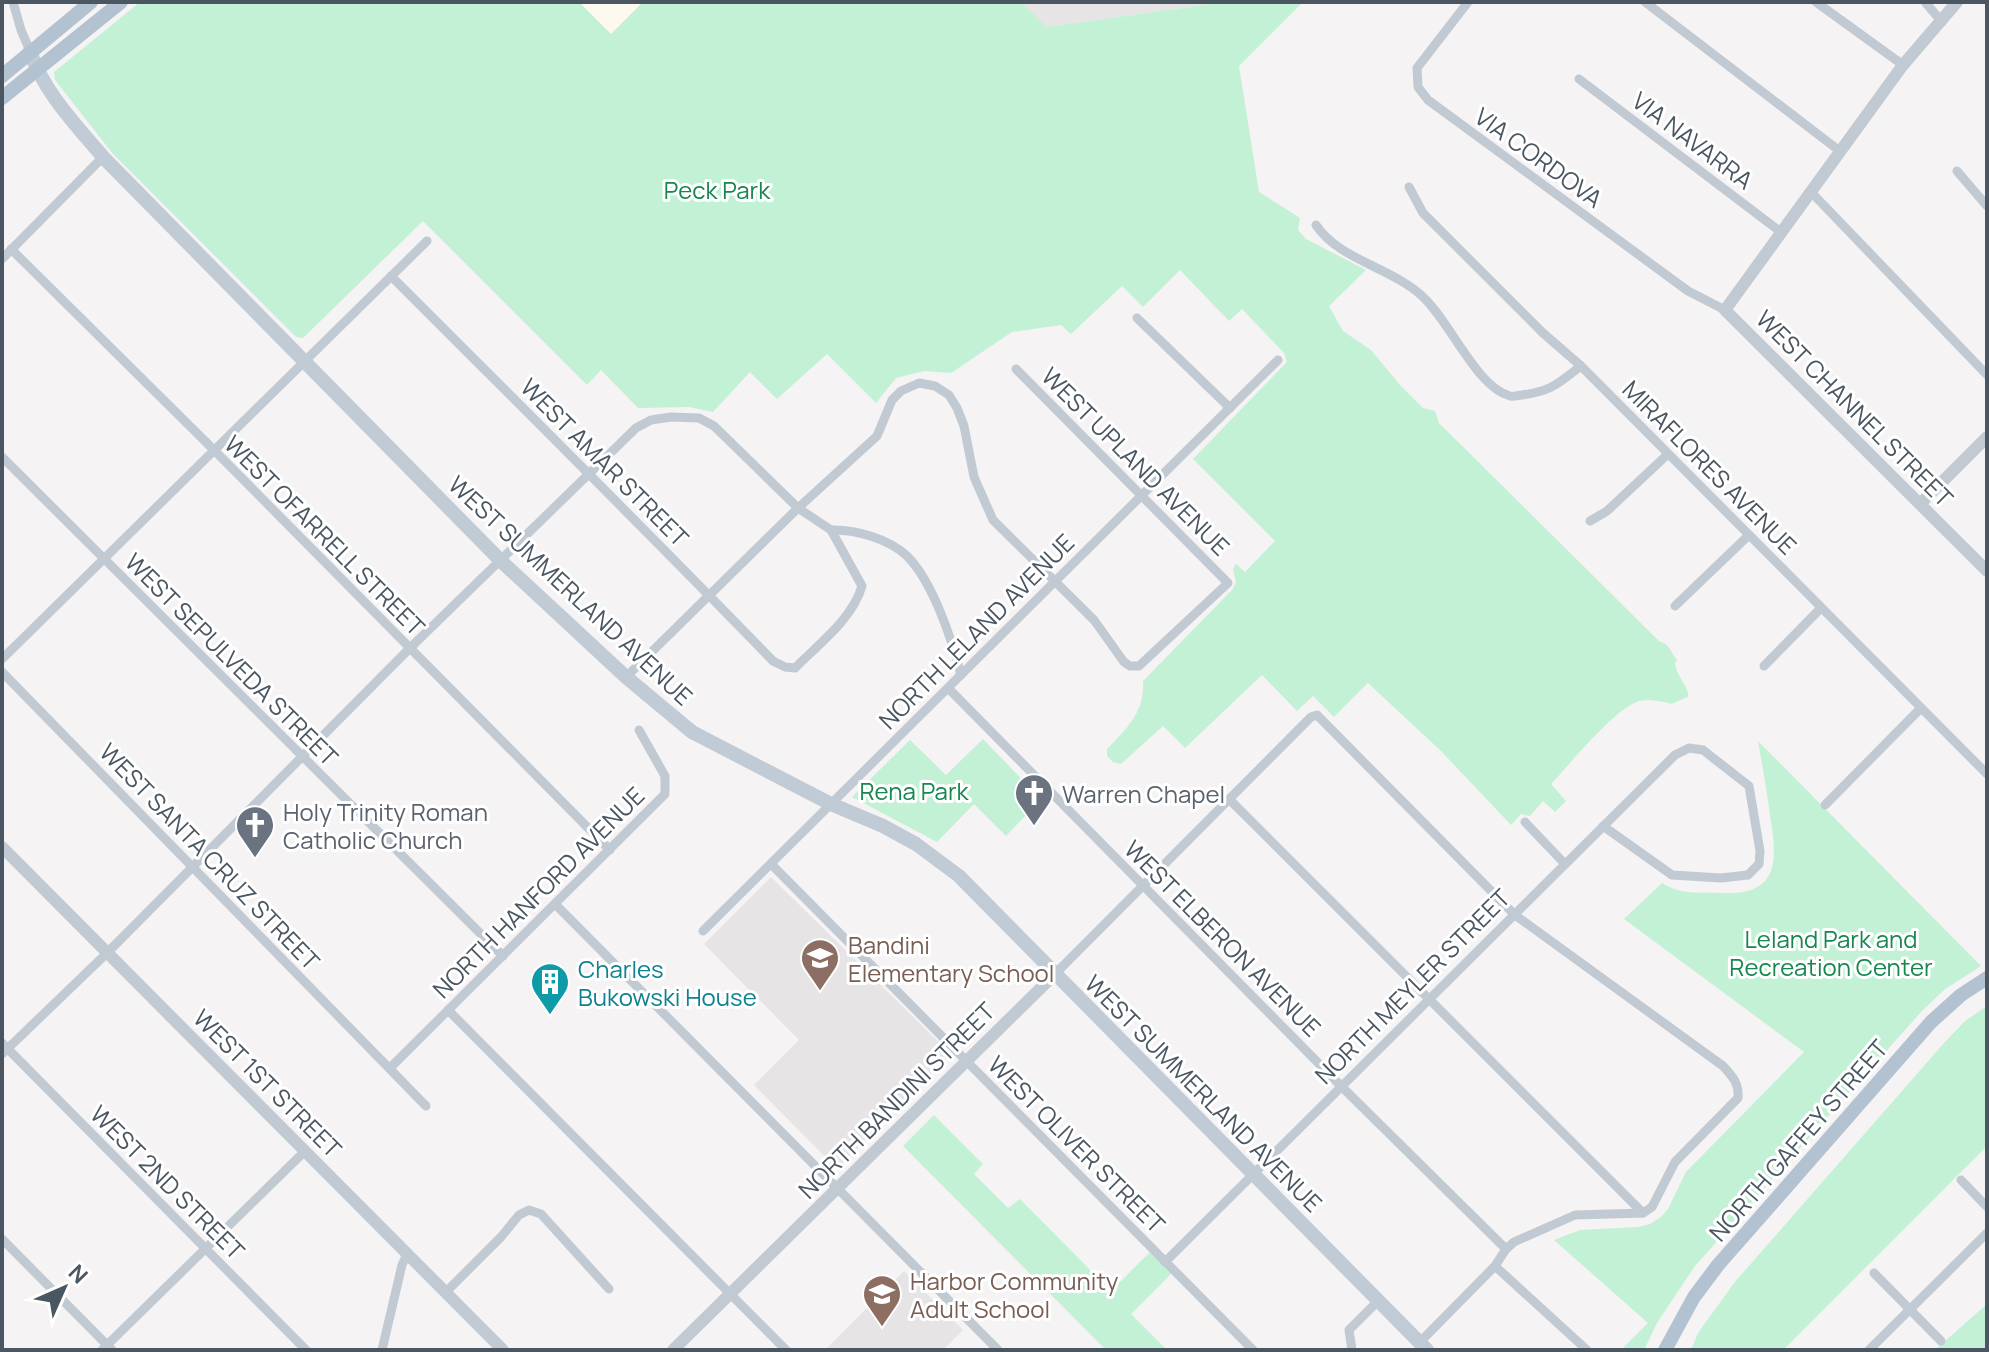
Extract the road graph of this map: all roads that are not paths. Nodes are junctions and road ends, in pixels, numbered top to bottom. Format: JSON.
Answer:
{"nodes":[{"id":1,"x":13,"y":2,"type":"edge"},
{"id":2,"x":91,"y":2,"type":"edge"},
{"id":3,"x":121,"y":2,"type":"edge"},
{"id":4,"x":1468,"y":2,"type":"edge"},
{"id":5,"x":1645,"y":2,"type":"edge"},
{"id":6,"x":1816,"y":2,"type":"edge"},
{"id":7,"x":1925,"y":2,"type":"edge"},
{"id":8,"x":1957,"y":2,"type":"edge"},
{"id":9,"x":1942,"y":22,"type":"junction"},
{"id":10,"x":30,"y":51,"type":"junction"},
{"id":11,"x":1903,"y":65,"type":"junction"},
{"id":12,"x":36,"y":69,"type":"junction"},
{"id":13,"x":2,"y":76,"type":"edge"},
{"id":14,"x":1579,"y":79,"type":"dead end"},
{"id":15,"x":2,"y":98,"type":"edge"},
{"id":16,"x":1841,"y":152,"type":"junction"},
{"id":17,"x":103,"y":157,"type":"junction"},
{"id":18,"x":1957,"y":171,"type":"dead end"},
{"id":19,"x":1409,"y":187,"type":"dead end"},
{"id":20,"x":1812,"y":193,"type":"junction"},
{"id":21,"x":1987,"y":206,"type":"edge"},
{"id":22,"x":1316,"y":225,"type":"dead end"},
{"id":23,"x":1782,"y":233,"type":"junction"},
{"id":24,"x":427,"y":241,"type":"dead end"},
{"id":25,"x":11,"y":249,"type":"junction"},
{"id":26,"x":2,"y":259,"type":"edge"},
{"id":27,"x":391,"y":276,"type":"junction"},
{"id":28,"x":1725,"y":310,"type":"junction"},
{"id":29,"x":1137,"y":318,"type":"dead end"},
{"id":30,"x":1278,"y":360,"type":"dead end"},
{"id":31,"x":303,"y":362,"type":"junction"},
{"id":32,"x":1581,"y":366,"type":"junction"},
{"id":33,"x":1016,"y":369,"type":"dead end"},
{"id":34,"x":1987,"y":375,"type":"edge"},
{"id":35,"x":1230,"y":408,"type":"junction"},
{"id":36,"x":1987,"y":437,"type":"edge"},
{"id":37,"x":214,"y":450,"type":"junction"},
{"id":38,"x":1668,"y":454,"type":"junction"},
{"id":39,"x":2,"y":457,"type":"edge"},
{"id":40,"x":589,"y":475,"type":"junction"},
{"id":41,"x":1142,"y":495,"type":"junction"},
{"id":42,"x":1920,"y":504,"type":"junction"},
{"id":43,"x":798,"y":508,"type":"junction"},
{"id":44,"x":1590,"y":521,"type":"dead end"},
{"id":45,"x":831,"y":530,"type":"junction"},
{"id":46,"x":1749,"y":535,"type":"junction"},
{"id":47,"x":103,"y":559,"type":"junction"},
{"id":48,"x":501,"y":561,"type":"junction"},
{"id":49,"x":1987,"y":571,"type":"edge"},
{"id":50,"x":1057,"y":580,"type":"junction"},
{"id":51,"x":710,"y":595,"type":"junction"},
{"id":52,"x":1675,"y":606,"type":"dead end"},
{"id":53,"x":1821,"y":608,"type":"junction"},
{"id":54,"x":409,"y":649,"type":"junction"},
{"id":55,"x":2,"y":659,"type":"edge"},
{"id":56,"x":1764,"y":666,"type":"dead end"},
{"id":57,"x":2,"y":672,"type":"edge"},
{"id":58,"x":961,"y":675,"type":"junction"},
{"id":59,"x":626,"y":677,"type":"junction"},
{"id":60,"x":948,"y":688,"type":"junction"},
{"id":61,"x":1921,"y":708,"type":"junction"},
{"id":62,"x":639,"y":730,"type":"dead end"},
{"id":63,"x":301,"y":757,"type":"junction"},
{"id":64,"x":1987,"y":774,"type":"edge"},
{"id":65,"x":1230,"y":800,"type":"junction"},
{"id":66,"x":831,"y":804,"type":"junction"},
{"id":67,"x":1825,"y":805,"type":"dead end"},
{"id":68,"x":1525,"y":822,"type":"dead end"},
{"id":69,"x":1603,"y":826,"type":"junction"},
{"id":70,"x":2,"y":847,"type":"edge"},
{"id":71,"x":610,"y":850,"type":"junction"},
{"id":72,"x":771,"y":864,"type":"junction"},
{"id":73,"x":1565,"y":864,"type":"junction"},
{"id":74,"x":193,"y":866,"type":"junction"},
{"id":75,"x":1144,"y":885,"type":"junction"},
{"id":76,"x":555,"y":904,"type":"junction"},
{"id":77,"x":1515,"y":915,"type":"junction"},
{"id":78,"x":703,"y":931,"type":"dead end"},
{"id":79,"x":107,"y":953,"type":"junction"},
{"id":80,"x":503,"y":956,"type":"junction"},
{"id":81,"x":1055,"y":974,"type":"junction"},
{"id":82,"x":1987,"y":978,"type":"edge"},
{"id":83,"x":1429,"y":1001,"type":"junction"},
{"id":84,"x":448,"y":1010,"type":"junction"},
{"id":85,"x":4,"y":1049,"type":"edge"},
{"id":86,"x":967,"y":1061,"type":"junction"},
{"id":87,"x":390,"y":1068,"type":"junction"},
{"id":88,"x":1342,"y":1087,"type":"junction"},
{"id":89,"x":426,"y":1106,"type":"dead end"},
{"id":90,"x":305,"y":1151,"type":"junction"},
{"id":91,"x":1253,"y":1174,"type":"junction"},
{"id":92,"x":1961,"y":1180,"type":"dead end"},
{"id":93,"x":837,"y":1190,"type":"junction"},
{"id":94,"x":1987,"y":1207,"type":"edge"},
{"id":95,"x":1643,"y":1213,"type":"junction"},
{"id":96,"x":1987,"y":1233,"type":"edge"},
{"id":97,"x":2,"y":1239,"type":"edge"},
{"id":98,"x":206,"y":1248,"type":"junction"},
{"id":99,"x":1506,"y":1249,"type":"junction"},
{"id":100,"x":407,"y":1254,"type":"junction"},
{"id":101,"x":1165,"y":1262,"type":"junction"},
{"id":102,"x":1495,"y":1266,"type":"junction"},
{"id":103,"x":1874,"y":1273,"type":"dead end"},
{"id":104,"x":609,"y":1289,"type":"dead end"},
{"id":105,"x":446,"y":1292,"type":"junction"},
{"id":106,"x":730,"y":1293,"type":"junction"},
{"id":107,"x":1379,"y":1300,"type":"junction"},
{"id":108,"x":1910,"y":1309,"type":"junction"},
{"id":109,"x":1941,"y":1341,"type":"dead end"},
{"id":110,"x":1423,"y":1346,"type":"edge"},
{"id":111,"x":107,"y":1348,"type":"edge"},
{"id":112,"x":306,"y":1350,"type":"edge"},
{"id":113,"x":382,"y":1350,"type":"edge"},
{"id":114,"x":503,"y":1350,"type":"edge"},
{"id":115,"x":673,"y":1350,"type":"edge"},
{"id":116,"x":786,"y":1350,"type":"edge"},
{"id":117,"x":998,"y":1350,"type":"edge"},
{"id":118,"x":1253,"y":1350,"type":"edge"},
{"id":119,"x":1352,"y":1350,"type":"edge"},
{"id":120,"x":1587,"y":1350,"type":"edge"},
{"id":121,"x":1665,"y":1350,"type":"edge"},
{"id":122,"x":1869,"y":1350,"type":"edge"}],
"edges":[{"from":1,"to":10,"type":"street","name":"WEST SUMMERLAND AVENUE"},
{"from":2,"to":10,"type":"main road"},
{"from":3,"to":12,"type":"main road"},
{"from":4,"to":28,"type":"street","name":"VIA CORDOVA"},
{"from":5,"to":16,"type":"street"},
{"from":6,"to":11,"type":"street"},
{"from":7,"to":9,"type":"street"},
{"from":8,"to":9,"type":"street"},
{"from":9,"to":11,"type":"street"},
{"from":10,"to":12,"type":"main road","name":"WEST SUMMERLAND AVENUE"},
{"from":10,"to":13,"type":"main road"},
{"from":11,"to":16,"type":"street"},
{"from":12,"to":15,"type":"main road"},
{"from":12,"to":17,"type":"main road","name":"WEST SUMMERLAND AVENUE"},
{"from":14,"to":23,"type":"street","name":"VIA NAVARRA"},
{"from":16,"to":20,"type":"street"},
{"from":17,"to":25,"type":"street"},
{"from":17,"to":31,"type":"main road","name":"WEST SUMMERLAND AVENUE"},
{"from":18,"to":21,"type":"street"},
{"from":19,"to":32,"type":"street","name":"MIRAFLORES AVENUE"},
{"from":20,"to":23,"type":"street"},
{"from":20,"to":34,"type":"street"},
{"from":22,"to":32,"type":"street"},
{"from":23,"to":28,"type":"street"},
{"from":24,"to":27,"type":"street"},
{"from":25,"to":26,"type":"street"},
{"from":25,"to":37,"type":"street","name":"WEST OFARRELL STREET"},
{"from":27,"to":31,"type":"street"},
{"from":27,"to":40,"type":"street","name":"WEST AMAR STREET"},
{"from":28,"to":42,"type":"street","name":"WEST CHANNEL STREET"},
{"from":29,"to":35,"type":"street"},
{"from":30,"to":35,"type":"street","name":"NORTH LELAND AVENUE"},
{"from":31,"to":37,"type":"street"},
{"from":31,"to":48,"type":"main road","name":"WEST SUMMERLAND AVENUE"},
{"from":32,"to":38,"type":"street","name":"MIRAFLORES AVENUE"},
{"from":33,"to":41,"type":"street","name":"WEST UPLAND AVENUE"},
{"from":35,"to":41,"type":"street","name":"NORTH LELAND AVENUE"},
{"from":36,"to":42,"type":"street"},
{"from":37,"to":47,"type":"street"},
{"from":37,"to":54,"type":"street","name":"WEST OFARRELL STREET"},
{"from":38,"to":44,"type":"street"},
{"from":38,"to":46,"type":"street","name":"MIRAFLORES AVENUE"},
{"from":39,"to":47,"type":"street","name":"WEST SEPULVEDA STREET"},
{"from":40,"to":43,"type":"street"},
{"from":40,"to":48,"type":"street"},
{"from":40,"to":51,"type":"street","name":"WEST AMAR STREET"},
{"from":41,"to":50,"type":"street","name":"NORTH LELAND AVENUE"},
{"from":41,"to":50,"type":"street","name":"WEST UPLAND AVENUE"},
{"from":42,"to":49,"type":"street","name":"WEST CHANNEL STREET"},
{"from":43,"to":45,"type":"street"},
{"from":43,"to":50,"type":"street"},
{"from":43,"to":51,"type":"street"},
{"from":45,"to":51,"type":"street","name":"WEST AMAR STREET"},
{"from":45,"to":58,"type":"street"},
{"from":46,"to":52,"type":"street"},
{"from":46,"to":53,"type":"street","name":"MIRAFLORES AVENUE"},
{"from":47,"to":55,"type":"street"},
{"from":47,"to":63,"type":"street","name":"WEST SEPULVEDA STREET"},
{"from":48,"to":54,"type":"street"},
{"from":48,"to":59,"type":"main road","name":"WEST SUMMERLAND AVENUE"},
{"from":50,"to":58,"type":"street","name":"NORTH LELAND AVENUE"},
{"from":51,"to":59,"type":"street"},
{"from":53,"to":56,"type":"street"},
{"from":53,"to":61,"type":"street","name":"MIRAFLORES AVENUE"},
{"from":54,"to":63,"type":"street"},
{"from":54,"to":71,"type":"street","name":"WEST OFARRELL STREET"},
{"from":57,"to":74,"type":"street","name":"WEST SANTA CRUZ STREET"},
{"from":58,"to":60,"type":"street","name":"NORTH LELAND AVENUE"},
{"from":59,"to":66,"type":"main road","name":"WEST SUMMERLAND AVENUE"},
{"from":60,"to":66,"type":"street","name":"NORTH LELAND AVENUE"},
{"from":60,"to":75,"type":"street","name":"WEST ELBERON AVENUE"},
{"from":61,"to":64,"type":"street","name":"MIRAFLORES AVENUE"},
{"from":61,"to":67,"type":"street"},
{"from":62,"to":71,"type":"street","name":"NORTH HANFORD AVENUE"},
{"from":63,"to":74,"type":"street"},
{"from":63,"to":80,"type":"street","name":"WEST SEPULVEDA STREET"},
{"from":65,"to":75,"type":"street","name":"NORTH BANDINI STREET"},
{"from":65,"to":77,"type":"street","name":"NORTH BANDINI STREET"},
{"from":65,"to":83,"type":"street"},
{"from":66,"to":72,"type":"street","name":"NORTH LELAND AVENUE"},
{"from":66,"to":81,"type":"main road","name":"WEST SUMMERLAND AVENUE"},
{"from":68,"to":73,"type":"street"},
{"from":69,"to":69,"type":"street","name":"NORTH MEYLER STREET"},
{"from":69,"to":73,"type":"street","name":"NORTH MEYLER STREET"},
{"from":70,"to":79,"type":"street","name":"WEST 1ST STREET"},
{"from":71,"to":76,"type":"street","name":"NORTH HANFORD AVENUE"},
{"from":72,"to":78,"type":"street","name":"NORTH LELAND AVENUE"},
{"from":72,"to":86,"type":"street","name":"WEST OLIVER STREET"},
{"from":73,"to":77,"type":"street","name":"NORTH MEYLER STREET"},
{"from":74,"to":79,"type":"street"},
{"from":74,"to":87,"type":"street","name":"WEST SANTA CRUZ STREET"},
{"from":75,"to":81,"type":"street","name":"NORTH BANDINI STREET"},
{"from":75,"to":88,"type":"street","name":"WEST ELBERON AVENUE"},
{"from":76,"to":80,"type":"street","name":"NORTH HANFORD AVENUE"},
{"from":76,"to":93,"type":"street"},
{"from":77,"to":83,"type":"street","name":"NORTH MEYLER STREET"},
{"from":77,"to":95,"type":"street"},
{"from":79,"to":85,"type":"street"},
{"from":79,"to":90,"type":"street","name":"WEST 1ST STREET"},
{"from":80,"to":84,"type":"street","name":"NORTH HANFORD AVENUE"},
{"from":81,"to":86,"type":"street","name":"NORTH BANDINI STREET"},
{"from":81,"to":91,"type":"main road","name":"WEST SUMMERLAND AVENUE"},
{"from":82,"to":121,"type":"main road","name":"NORTH GAFFEY STREET"},
{"from":83,"to":88,"type":"street","name":"NORTH MEYLER STREET"},
{"from":83,"to":95,"type":"street"},
{"from":84,"to":87,"type":"street","name":"NORTH HANFORD AVENUE"},
{"from":84,"to":106,"type":"street"},
{"from":85,"to":98,"type":"street","name":"WEST 2ND STREET"},
{"from":86,"to":93,"type":"street","name":"NORTH BANDINI STREET"},
{"from":86,"to":101,"type":"street","name":"WEST OLIVER STREET"},
{"from":87,"to":89,"type":"street","name":"WEST SANTA CRUZ STREET"},
{"from":88,"to":91,"type":"street","name":"NORTH MEYLER STREET"},
{"from":88,"to":99,"type":"street","name":"WEST ELBERON AVENUE"},
{"from":90,"to":98,"type":"street"},
{"from":90,"to":100,"type":"street","name":"WEST 1ST STREET"},
{"from":91,"to":101,"type":"street","name":"NORTH MEYLER STREET"},
{"from":91,"to":107,"type":"main road","name":"WEST SUMMERLAND AVENUE"},
{"from":92,"to":94,"type":"street"},
{"from":93,"to":106,"type":"street","name":"NORTH BANDINI STREET"},
{"from":93,"to":117,"type":"street"},
{"from":95,"to":99,"type":"street"},
{"from":96,"to":108,"type":"street"},
{"from":97,"to":111,"type":"street"},
{"from":98,"to":111,"type":"street"},
{"from":98,"to":112,"type":"street","name":"WEST 2ND STREET"},
{"from":99,"to":102,"type":"street"},
{"from":100,"to":105,"type":"street","name":"WEST 1ST STREET"},
{"from":100,"to":113,"type":"street"},
{"from":101,"to":118,"type":"street","name":"WEST OLIVER STREET"},
{"from":102,"to":110,"type":"street"},
{"from":102,"to":120,"type":"street"},
{"from":103,"to":108,"type":"street"},
{"from":104,"to":105,"type":"street"},
{"from":105,"to":114,"type":"street","name":"WEST 1ST STREET"},
{"from":106,"to":115,"type":"street","name":"NORTH BANDINI STREET"},
{"from":106,"to":116,"type":"street"},
{"from":107,"to":110,"type":"main road","name":"WEST SUMMERLAND AVENUE"},
{"from":107,"to":119,"type":"street"},
{"from":108,"to":109,"type":"street"},
{"from":108,"to":122,"type":"street"}]}
